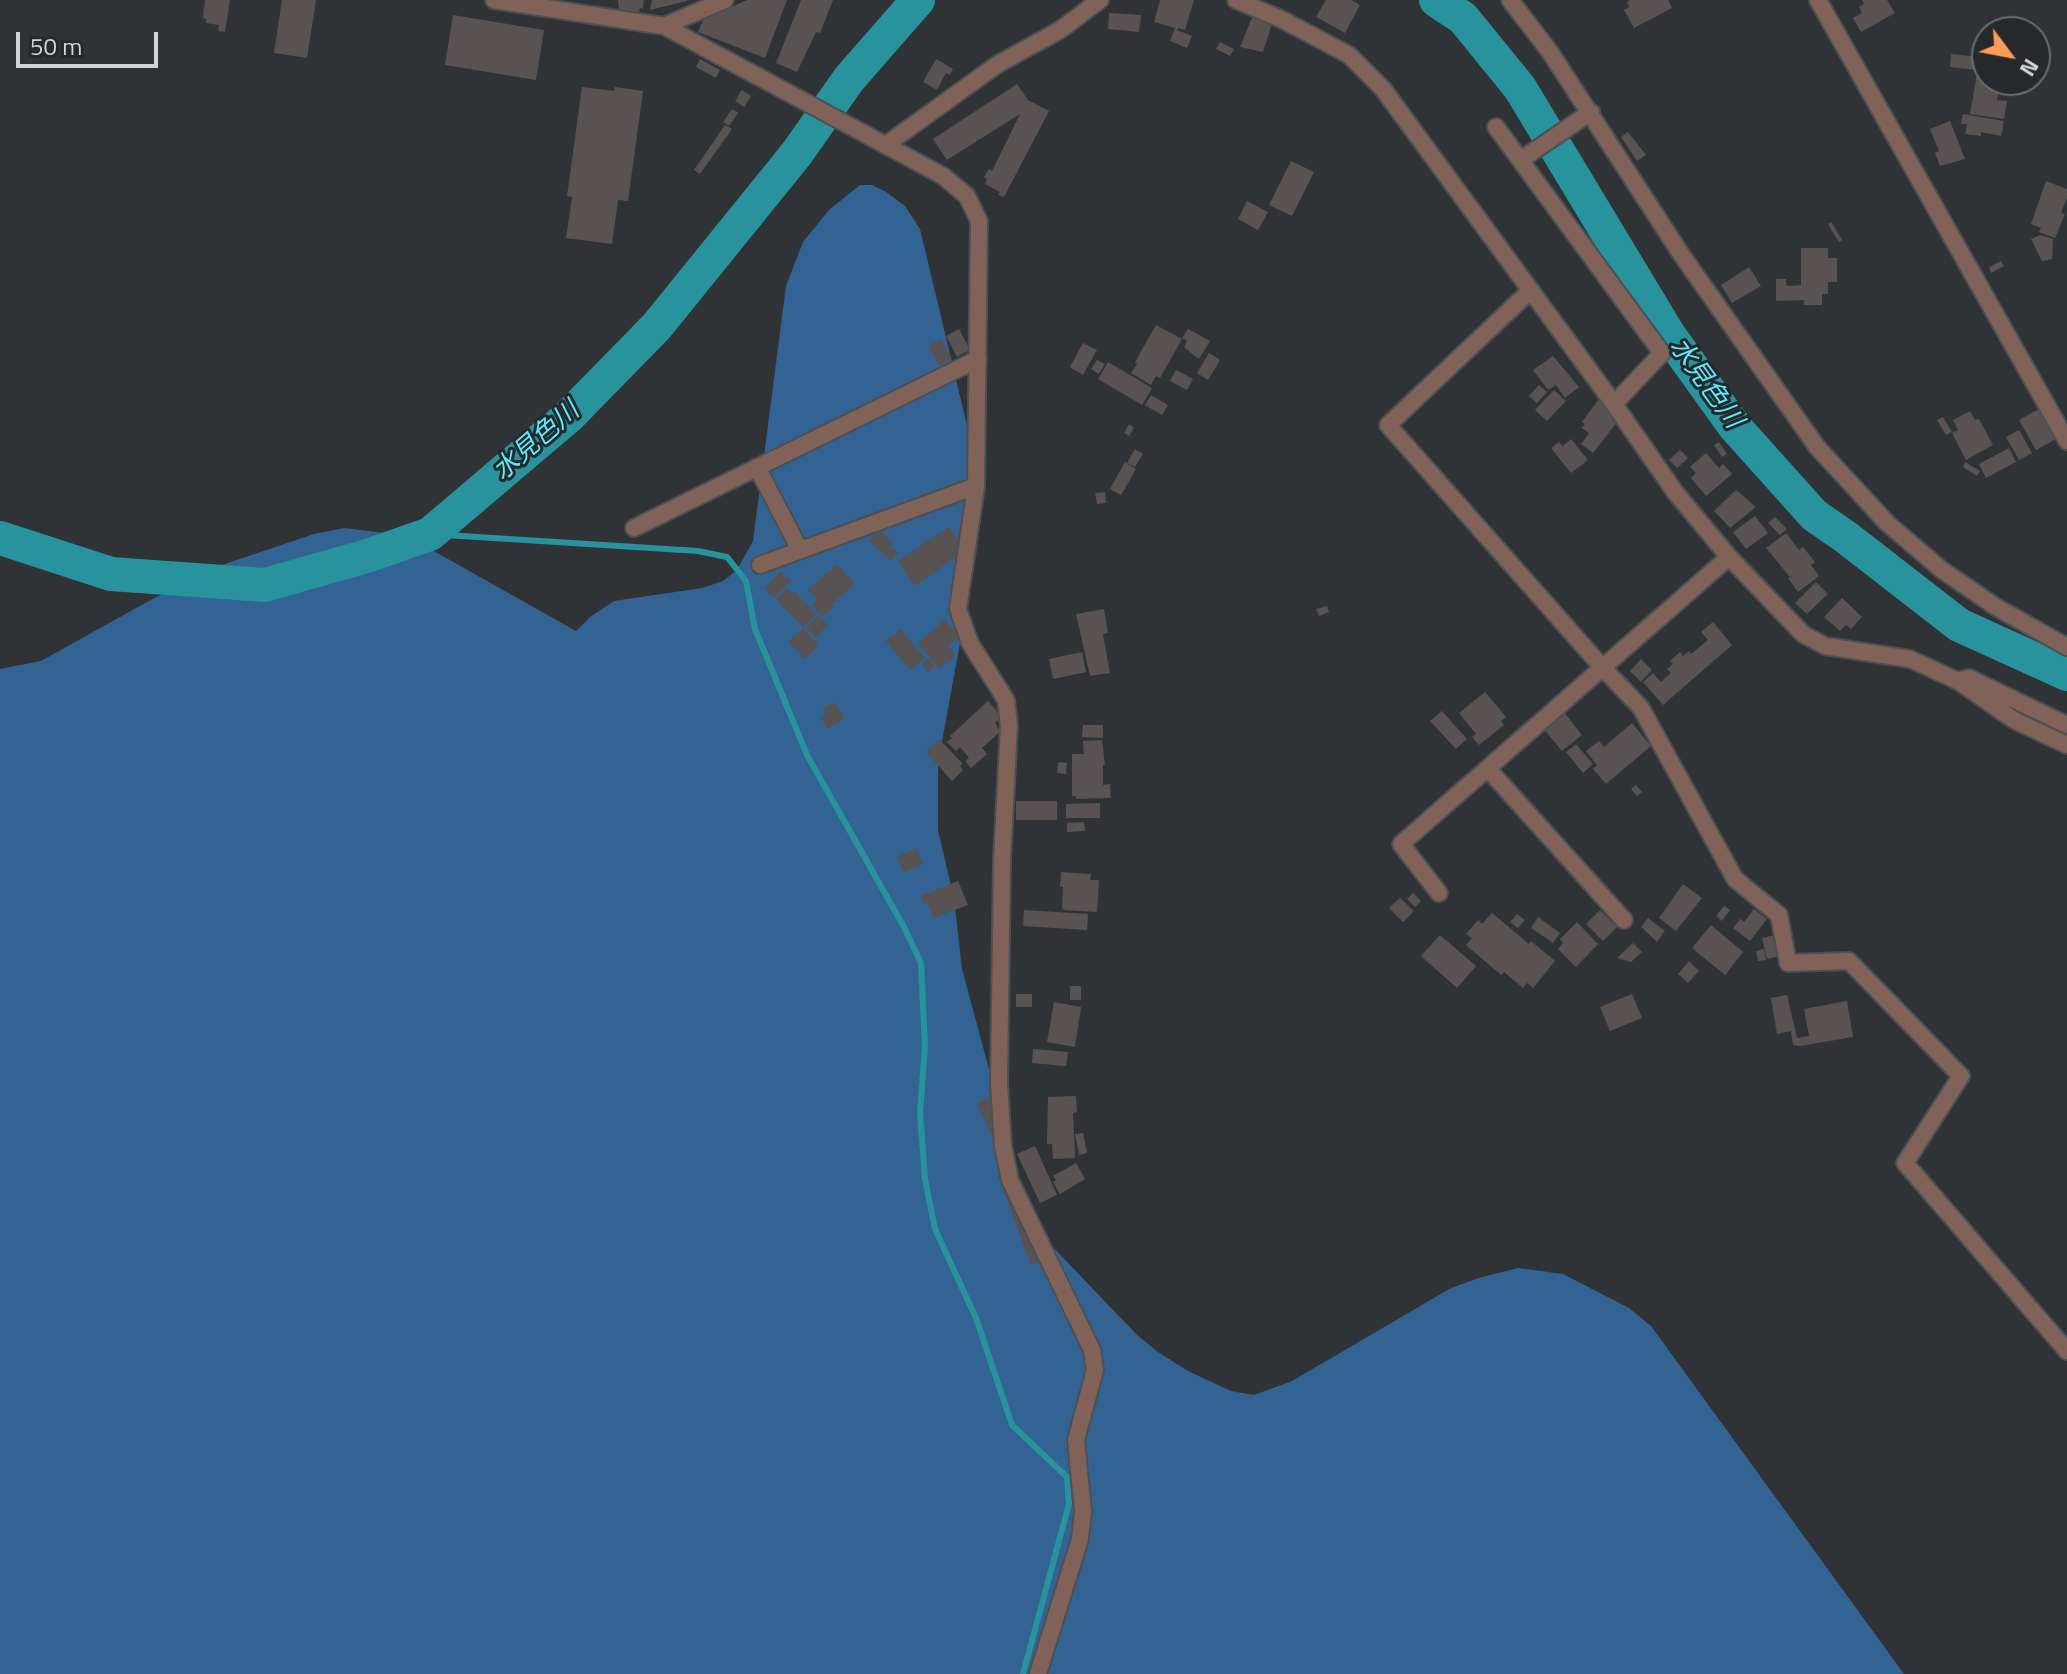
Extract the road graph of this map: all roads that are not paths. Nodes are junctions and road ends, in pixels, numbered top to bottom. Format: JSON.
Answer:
{"nodes":[{"id":1,"x":494,"y":0,"type":"edge"},
{"id":2,"x":725,"y":0,"type":"edge"},
{"id":3,"x":1100,"y":0,"type":"edge"},
{"id":4,"x":1236,"y":0,"type":"edge"},
{"id":5,"x":1510,"y":0,"type":"edge"},
{"id":6,"x":1818,"y":0,"type":"edge"},
{"id":7,"x":664,"y":26,"type":"junction"},
{"id":8,"x":1591,"y":112,"type":"junction"},
{"id":9,"x":1496,"y":127,"type":"dead end"},
{"id":10,"x":887,"y":144,"type":"junction"},
{"id":11,"x":1522,"y":159,"type":"junction"},
{"id":12,"x":1531,"y":290,"type":"junction"},
{"id":13,"x":978,"y":359,"type":"junction"},
{"id":14,"x":1614,"y":404,"type":"junction"},
{"id":15,"x":2067,"y":441,"type":"edge"},
{"id":16,"x":757,"y":467,"type":"junction"},
{"id":17,"x":976,"y":486,"type":"junction"},
{"id":18,"x":634,"y":528,"type":"dead end"},
{"id":19,"x":800,"y":550,"type":"junction"},
{"id":20,"x":1729,"y":557,"type":"junction"},
{"id":21,"x":760,"y":565,"type":"dead end"},
{"id":22,"x":2067,"y":647,"type":"edge"},
{"id":23,"x":1602,"y":667,"type":"junction"},
{"id":24,"x":1958,"y":681,"type":"junction"},
{"id":25,"x":2067,"y":725,"type":"edge"},
{"id":26,"x":2067,"y":745,"type":"edge"},
{"id":27,"x":1488,"y":769,"type":"junction"},
{"id":28,"x":1439,"y":893,"type":"dead end"},
{"id":29,"x":1624,"y":920,"type":"dead end"},
{"id":30,"x":2067,"y":1351,"type":"edge"},
{"id":31,"x":1038,"y":1674,"type":"edge"}],
"edges":[{"from":1,"to":7,"type":"street"},
{"from":2,"to":7,"type":"street"},
{"from":3,"to":10,"type":"street"},
{"from":4,"to":12,"type":"street"},
{"from":5,"to":8,"type":"street"},
{"from":6,"to":15,"type":"street"},
{"from":7,"to":10,"type":"street"},
{"from":8,"to":11,"type":"street"},
{"from":8,"to":22,"type":"street"},
{"from":9,"to":11,"type":"street"},
{"from":10,"to":13,"type":"street"},
{"from":11,"to":14,"type":"street"},
{"from":12,"to":14,"type":"street"},
{"from":12,"to":23,"type":"street"},
{"from":13,"to":16,"type":"street"},
{"from":13,"to":17,"type":"street"},
{"from":14,"to":20,"type":"street"},
{"from":16,"to":18,"type":"street"},
{"from":16,"to":19,"type":"street"},
{"from":17,"to":19,"type":"street"},
{"from":17,"to":31,"type":"street"},
{"from":19,"to":21,"type":"street"},
{"from":20,"to":23,"type":"street"},
{"from":20,"to":24,"type":"street"},
{"from":23,"to":27,"type":"street"},
{"from":23,"to":30,"type":"street"},
{"from":24,"to":25,"type":"street"},
{"from":24,"to":26,"type":"street"},
{"from":27,"to":28,"type":"street"},
{"from":27,"to":29,"type":"street"}]}
